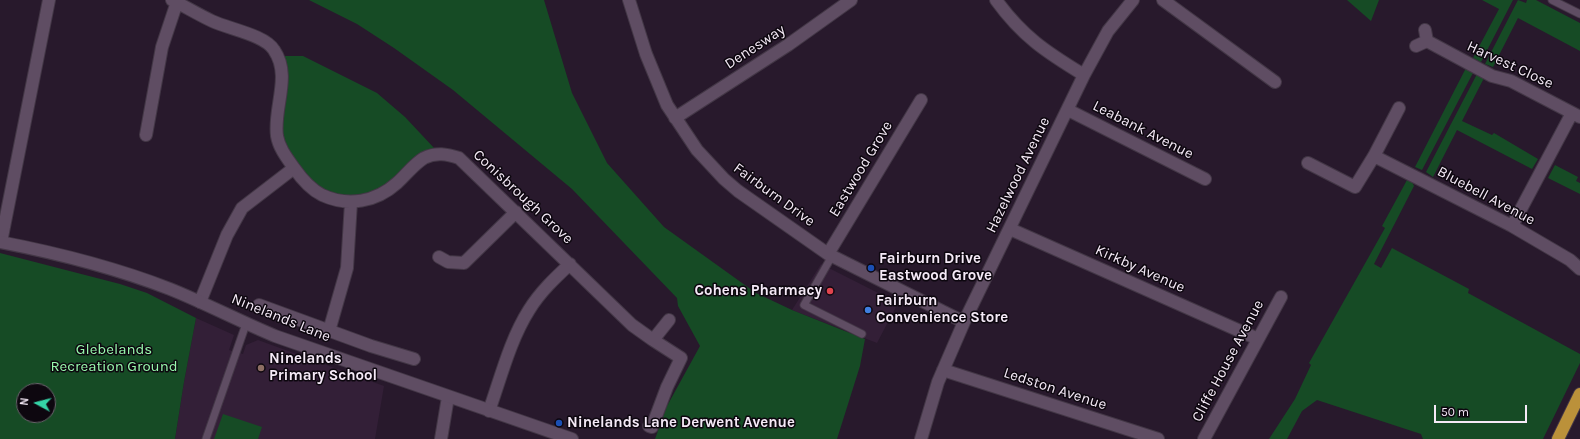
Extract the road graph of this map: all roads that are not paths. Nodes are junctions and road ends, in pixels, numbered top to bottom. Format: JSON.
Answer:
{"nodes":[{"id":1,"x":49,"y":0,"type":"edge"},
{"id":2,"x":629,"y":0,"type":"edge"},
{"id":3,"x":851,"y":0,"type":"edge"},
{"id":4,"x":996,"y":0,"type":"edge"},
{"id":5,"x":1133,"y":0,"type":"edge"},
{"id":6,"x":1162,"y":0,"type":"edge"},
{"id":7,"x":1552,"y":0,"type":"edge"},
{"id":8,"x":174,"y":1,"type":"edge"},
{"id":9,"x":1580,"y":14,"type":"edge"},
{"id":10,"x":1423,"y":39,"type":"dead end"},
{"id":11,"x":1084,"y":75,"type":"junction"},
{"id":12,"x":1275,"y":82,"type":"dead end"},
{"id":13,"x":921,"y":100,"type":"dead end"},
{"id":14,"x":1399,"y":108,"type":"dead end"},
{"id":15,"x":1068,"y":110,"type":"junction"},
{"id":16,"x":1576,"y":115,"type":"edge"},
{"id":17,"x":675,"y":118,"type":"junction"},
{"id":18,"x":146,"y":135,"type":"dead end"},
{"id":19,"x":1374,"y":156,"type":"junction"},
{"id":20,"x":1308,"y":163,"type":"dead end"},
{"id":21,"x":294,"y":168,"type":"junction"},
{"id":22,"x":1205,"y":179,"type":"dead end"},
{"id":23,"x":351,"y":202,"type":"junction"},
{"id":24,"x":3,"y":209,"type":"edge"},
{"id":25,"x":516,"y":212,"type":"junction"},
{"id":26,"x":1512,"y":226,"type":"junction"},
{"id":27,"x":1010,"y":229,"type":"junction"},
{"id":28,"x":0,"y":242,"type":"edge"},
{"id":29,"x":830,"y":255,"type":"junction"},
{"id":30,"x":439,"y":257,"type":"dead end"},
{"id":31,"x":570,"y":264,"type":"junction"},
{"id":32,"x":1580,"y":269,"type":"edge"},
{"id":33,"x":1281,"y":297,"type":"dead end"},
{"id":34,"x":200,"y":302,"type":"junction"},
{"id":35,"x":258,"y":305,"type":"dead end"},
{"id":36,"x":669,"y":320,"type":"dead end"},
{"id":37,"x":964,"y":322,"type":"junction"},
{"id":38,"x":246,"y":324,"type":"junction"},
{"id":39,"x":329,"y":331,"type":"junction"},
{"id":40,"x":862,"y":334,"type":"dead end"},
{"id":41,"x":1258,"y":339,"type":"junction"},
{"id":42,"x":653,"y":340,"type":"junction"},
{"id":43,"x":414,"y":359,"type":"dead end"},
{"id":44,"x":943,"y":370,"type":"junction"},
{"id":45,"x":1580,"y":394,"type":"edge"},
{"id":46,"x":448,"y":397,"type":"junction"},
{"id":47,"x":489,"y":411,"type":"junction"},
{"id":48,"x":649,"y":426,"type":"dead end"},
{"id":49,"x":206,"y":439,"type":"edge"},
{"id":50,"x":441,"y":439,"type":"edge"},
{"id":51,"x":572,"y":439,"type":"edge"},
{"id":52,"x":921,"y":439,"type":"edge"},
{"id":53,"x":1158,"y":439,"type":"edge"},
{"id":54,"x":1204,"y":439,"type":"edge"},
{"id":55,"x":1558,"y":439,"type":"edge"}],
"edges":[{"from":1,"to":24,"type":"street"},
{"from":2,"to":17,"type":"street","name":"Fairburn Drive"},
{"from":3,"to":17,"type":"street","name":"Denesway"},
{"from":4,"to":11,"type":"street"},
{"from":5,"to":11,"type":"street","name":"Hazelwood Avenue"},
{"from":6,"to":12,"type":"street"},
{"from":7,"to":9,"type":"lane"},
{"from":8,"to":18,"type":"street"},
{"from":8,"to":21,"type":"street","name":"Conisbrough Grove"},
{"from":10,"to":16,"type":"street","name":"Harvest Close"},
{"from":11,"to":15,"type":"street","name":"Hazelwood Avenue"},
{"from":13,"to":29,"type":"street","name":"Eastwood Grove"},
{"from":14,"to":19,"type":"street"},
{"from":15,"to":22,"type":"street","name":"Leabank Avenue"},
{"from":15,"to":27,"type":"street","name":"Hazelwood Avenue"},
{"from":16,"to":26,"type":"street"},
{"from":17,"to":29,"type":"street","name":"Fairburn Drive"},
{"from":19,"to":20,"type":"street"},
{"from":19,"to":26,"type":"street","name":"Bluebell Avenue"},
{"from":21,"to":23,"type":"street","name":"Conisbrough Grove"},
{"from":21,"to":34,"type":"street"},
{"from":23,"to":25,"type":"street","name":"Conisbrough Grove"},
{"from":23,"to":39,"type":"street"},
{"from":24,"to":28,"type":"street"},
{"from":25,"to":30,"type":"street"},
{"from":25,"to":31,"type":"street","name":"Conisbrough Grove"},
{"from":26,"to":32,"type":"street","name":"Bluebell Avenue"},
{"from":27,"to":37,"type":"street","name":"Hazelwood Avenue"},
{"from":27,"to":41,"type":"street","name":"Kirkby Avenue"},
{"from":28,"to":34,"type":"street","name":"Ninelands Lane"},
{"from":29,"to":37,"type":"street","name":"Fairburn Drive"},
{"from":29,"to":40,"type":"lane"},
{"from":31,"to":42,"type":"street","name":"Conisbrough Grove"},
{"from":31,"to":47,"type":"street"},
{"from":33,"to":41,"type":"street","name":"Cliffe House Avenue"},
{"from":34,"to":38,"type":"street","name":"Ninelands Lane"},
{"from":35,"to":39,"type":"street"},
{"from":36,"to":42,"type":"street"},
{"from":37,"to":44,"type":"street","name":"Hazelwood Avenue"},
{"from":38,"to":46,"type":"street","name":"Ninelands Lane"},
{"from":38,"to":49,"type":"lane"},
{"from":39,"to":43,"type":"street"},
{"from":41,"to":54,"type":"street","name":"Cliffe House Avenue"},
{"from":42,"to":48,"type":"street","name":"Conisbrough Grove"},
{"from":44,"to":52,"type":"street","name":"Hazelwood Avenue"},
{"from":44,"to":53,"type":"street","name":"Ledston Avenue"},
{"from":45,"to":55,"type":"highway"},
{"from":46,"to":47,"type":"street","name":"Ninelands Lane"},
{"from":46,"to":50,"type":"street"},
{"from":47,"to":51,"type":"street","name":"Ninelands Lane"}]}
